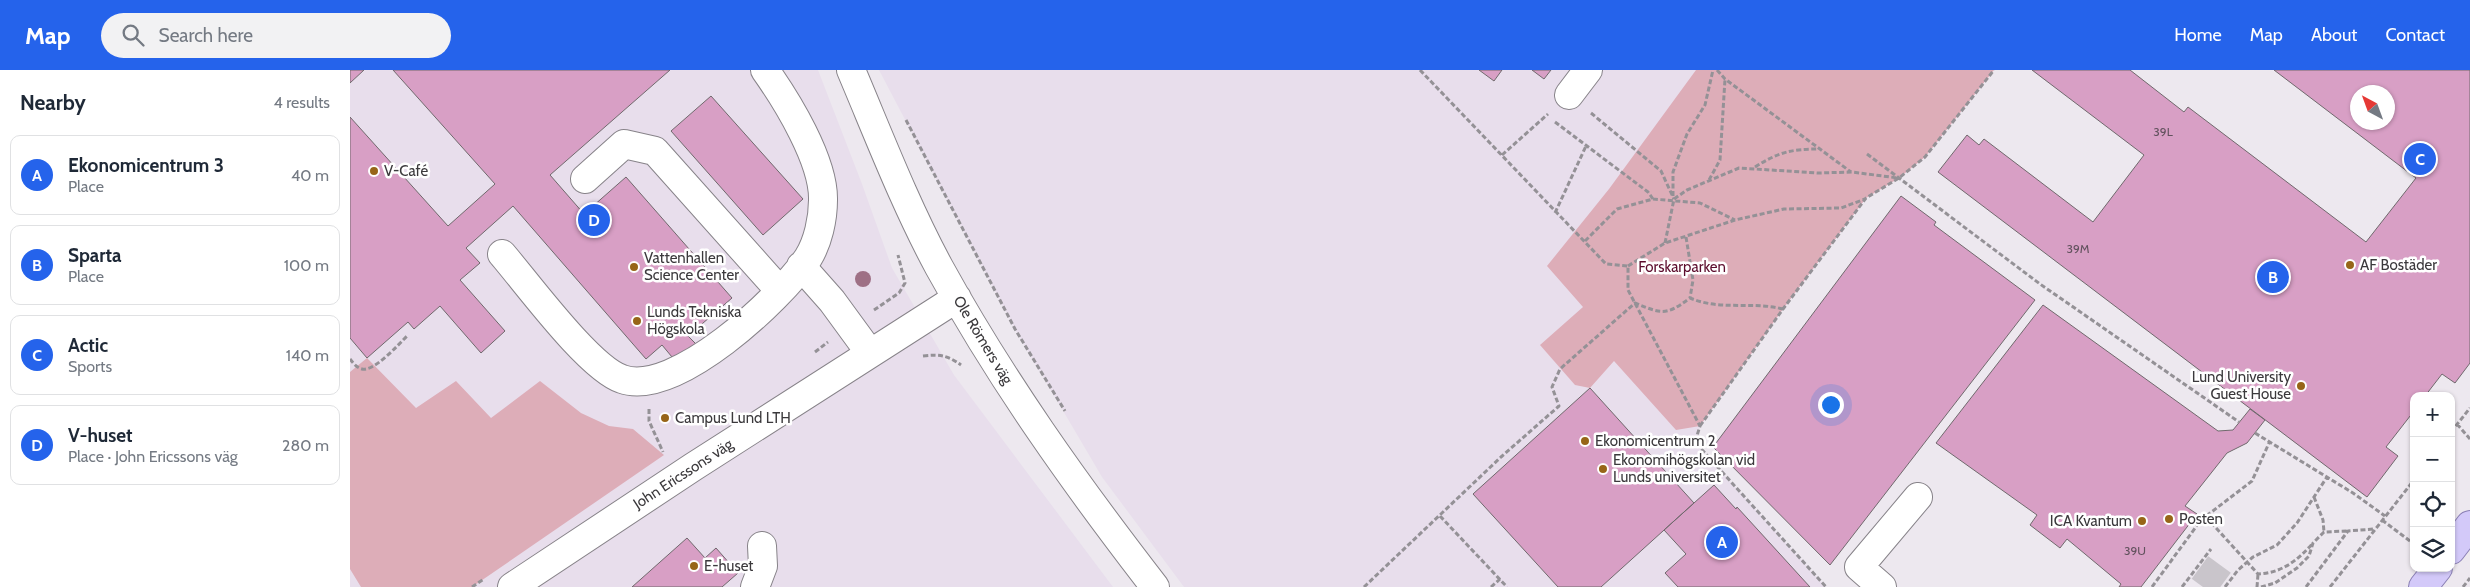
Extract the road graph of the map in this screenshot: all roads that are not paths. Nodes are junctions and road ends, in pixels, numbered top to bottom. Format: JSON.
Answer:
{"nodes":[{"id":1,"x":765,"y":70,"type":"edge"},
{"id":2,"x":851,"y":70,"type":"edge"},
{"id":3,"x":1588,"y":70,"type":"edge"},
{"id":4,"x":1569,"y":95,"type":"road end"},
{"id":5,"x":585,"y":179,"type":"dead end"},
{"id":6,"x":502,"y":254,"type":"dead end"},
{"id":7,"x":801,"y":266,"type":"junction"},
{"id":8,"x":780,"y":291,"type":"junction"},
{"id":9,"x":957,"y":298,"type":"junction"},
{"id":10,"x":870,"y":353,"type":"junction"},
{"id":11,"x":1918,"y":497,"type":"dead end"},
{"id":12,"x":2470,"y":525,"type":"edge"},
{"id":13,"x":2455,"y":545,"type":"edge"},
{"id":14,"x":762,"y":546,"type":"dead end"},
{"id":15,"x":2435,"y":572,"type":"edge"},
{"id":16,"x":512,"y":587,"type":"edge"},
{"id":17,"x":755,"y":587,"type":"edge"},
{"id":18,"x":1155,"y":587,"type":"edge"},
{"id":19,"x":1882,"y":587,"type":"edge"},
{"id":20,"x":2423,"y":587,"type":"edge"}],
"edges":[{"from":1,"to":7,"type":"street"},
{"from":2,"to":9,"type":"street","name":"Ole Römers väg"},
{"from":3,"to":4,"type":"street"},
{"from":5,"to":8,"type":"street"},
{"from":6,"to":8,"type":"street"},
{"from":7,"to":8,"type":"street"},
{"from":7,"to":10,"type":"street"},
{"from":9,"to":10,"type":"street","name":"John Ericssons väg"},
{"from":9,"to":18,"type":"street","name":"Ole Römers väg"},
{"from":10,"to":16,"type":"street","name":"John Ericssons väg"},
{"from":11,"to":19,"type":"street"},
{"from":12,"to":13,"type":"main road"},
{"from":14,"to":17,"type":"street"},
{"from":15,"to":20,"type":"main road"}]}
